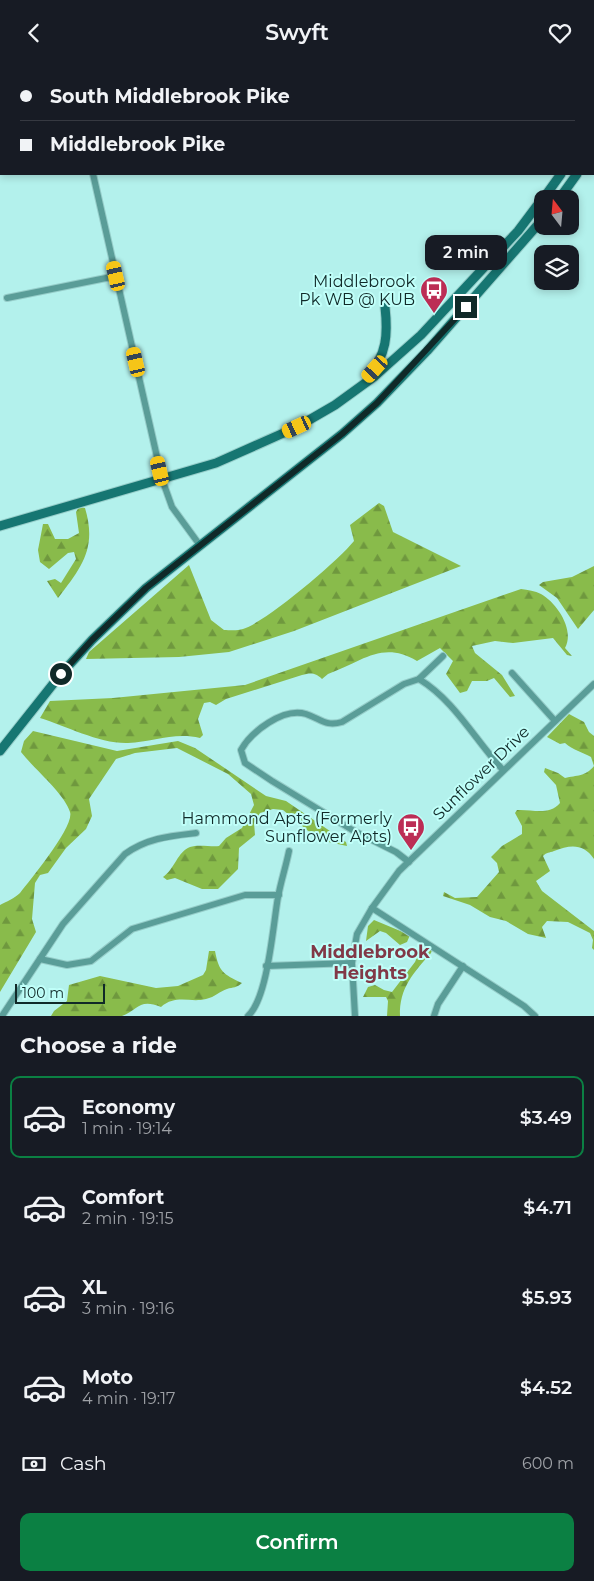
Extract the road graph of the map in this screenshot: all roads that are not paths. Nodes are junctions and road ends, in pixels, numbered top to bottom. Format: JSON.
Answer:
{"nodes":[{"id":1,"x":93,"y":175,"type":"edge"},
{"id":2,"x":560,"y":175,"type":"edge"},
{"id":3,"x":576,"y":175,"type":"edge"},
{"id":4,"x":549,"y":190,"type":"edge"},
{"id":5,"x":565,"y":190,"type":"edge"},
{"id":6,"x":534,"y":211,"type":"edge"},
{"id":7,"x":534,"y":229,"type":"edge"},
{"id":8,"x":116,"y":276,"type":"junction"},
{"id":9,"x":7,"y":297,"type":"dead end"},
{"id":10,"x":384,"y":307,"type":"dead end"},
{"id":11,"x":355,"y":390,"type":"junction"},
{"id":12,"x":162,"y":479,"type":"junction"},
{"id":13,"x":0,"y":526,"type":"edge"},
{"id":14,"x":198,"y":545,"type":"junction"},
{"id":15,"x":443,"y":656,"type":"dead end"},
{"id":16,"x":512,"y":673,"type":"dead end"},
{"id":17,"x":419,"y":679,"type":"junction"},
{"id":18,"x":594,"y":684,"type":"edge"},
{"id":19,"x":555,"y":721,"type":"junction"},
{"id":20,"x":0,"y":751,"type":"edge"},
{"id":21,"x":504,"y":770,"type":"junction"},
{"id":22,"x":196,"y":833,"type":"dead end"},
{"id":23,"x":290,"y":851,"type":"dead end"},
{"id":24,"x":409,"y":862,"type":"junction"},
{"id":25,"x":279,"y":895,"type":"junction"},
{"id":26,"x":372,"y":908,"type":"junction"},
{"id":27,"x":40,"y":959,"type":"junction"},
{"id":28,"x":352,"y":963,"type":"junction"},
{"id":29,"x":266,"y":966,"type":"junction"},
{"id":30,"x":463,"y":966,"type":"junction"},
{"id":31,"x":2,"y":1016,"type":"edge"},
{"id":32,"x":248,"y":1016,"type":"edge"},
{"id":33,"x":354,"y":1016,"type":"edge"},
{"id":34,"x":434,"y":1016,"type":"edge"},
{"id":35,"x":535,"y":1016,"type":"edge"}],
"edges":[{"from":1,"to":8,"type":"street"},
{"from":2,"to":4,"type":"main road"},
{"from":3,"to":5,"type":"main road"},
{"from":6,"to":11,"type":"main road"},
{"from":7,"to":14,"type":"main road"},
{"from":8,"to":9,"type":"street"},
{"from":8,"to":12,"type":"street"},
{"from":10,"to":11,"type":"main road"},
{"from":11,"to":12,"type":"main road"},
{"from":12,"to":13,"type":"main road"},
{"from":12,"to":14,"type":"street"},
{"from":14,"to":20,"type":"main road"},
{"from":15,"to":17,"type":"street"},
{"from":16,"to":19,"type":"street"},
{"from":17,"to":21,"type":"street"},
{"from":17,"to":24,"type":"street"},
{"from":18,"to":19,"type":"street","name":"Sunflower Drive"},
{"from":19,"to":21,"type":"street","name":"Sunflower Drive"},
{"from":21,"to":24,"type":"street","name":"Sunflower Drive"},
{"from":22,"to":27,"type":"street"},
{"from":23,"to":25,"type":"street"},
{"from":24,"to":26,"type":"street","name":"Sunflower Drive"},
{"from":25,"to":27,"type":"street"},
{"from":25,"to":29,"type":"street"},
{"from":26,"to":28,"type":"street","name":"Sunflower Drive"},
{"from":26,"to":30,"type":"street"},
{"from":27,"to":31,"type":"street"},
{"from":28,"to":29,"type":"street"},
{"from":28,"to":33,"type":"street","name":"Sunflower Drive"},
{"from":29,"to":32,"type":"street"},
{"from":30,"to":34,"type":"street"},
{"from":30,"to":35,"type":"street"}]}
